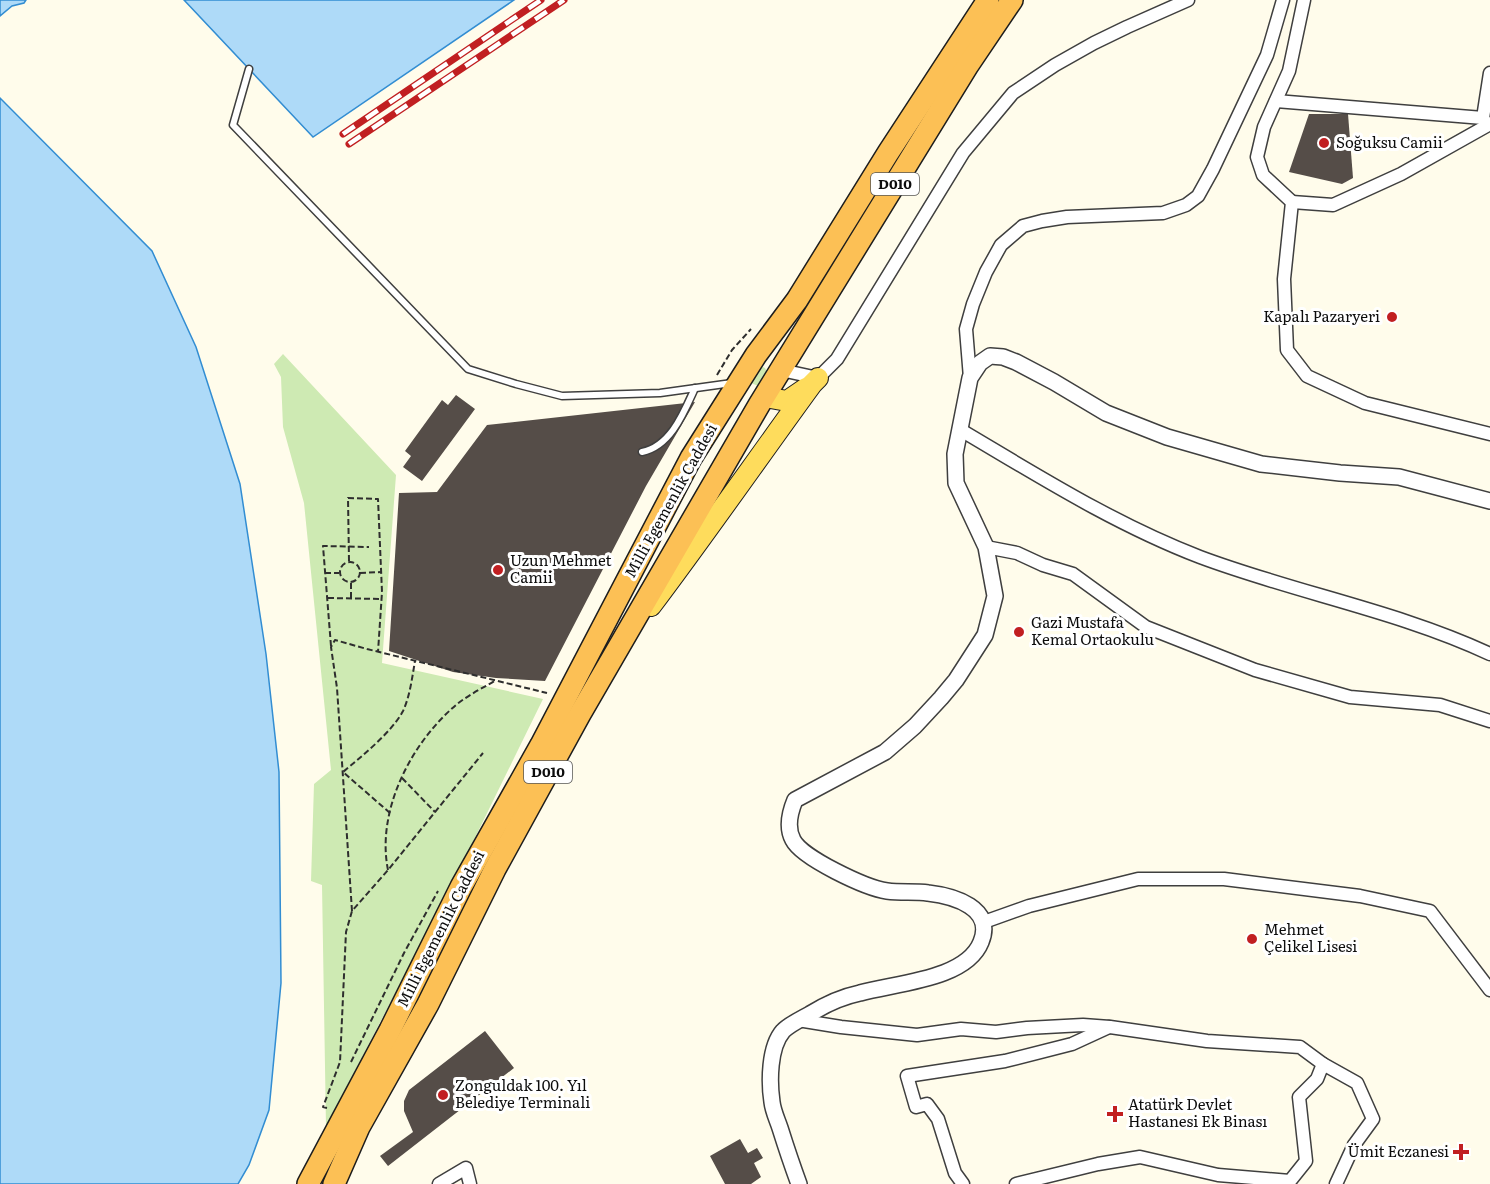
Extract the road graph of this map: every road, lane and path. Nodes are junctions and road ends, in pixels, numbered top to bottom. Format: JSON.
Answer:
{"nodes":[{"id":1,"x":988,"y":0,"type":"edge"},
{"id":2,"x":1012,"y":0,"type":"edge"},
{"id":3,"x":1188,"y":0,"type":"edge"},
{"id":4,"x":1283,"y":0,"type":"edge"},
{"id":5,"x":1304,"y":0,"type":"edge"},
{"id":6,"x":249,"y":69,"type":"dead end"},
{"id":7,"x":1490,"y":73,"type":"edge"},
{"id":8,"x":1276,"y":101,"type":"junction"},
{"id":9,"x":1487,"y":122,"type":"edge"},
{"id":10,"x":1292,"y":202,"type":"junction"},
{"id":11,"x":756,"y":354,"type":"junction"},
{"id":12,"x":781,"y":370,"type":"junction"},
{"id":13,"x":970,"y":378,"type":"junction"},
{"id":14,"x":815,"y":381,"type":"junction"},
{"id":15,"x":739,"y":382,"type":"junction"},
{"id":16,"x":695,"y":388,"type":"junction"},
{"id":17,"x":765,"y":397,"type":"junction"},
{"id":18,"x":959,"y":429,"type":"junction"},
{"id":19,"x":1490,"y":434,"type":"edge"},
{"id":20,"x":642,"y":452,"type":"dead end"},
{"id":21,"x":1490,"y":501,"type":"edge"},
{"id":22,"x":349,"y":547,"type":"junction"},
{"id":23,"x":369,"y":547,"type":"dead end"},
{"id":24,"x":986,"y":547,"type":"junction"},
{"id":25,"x":349,"y":561,"type":"junction"},
{"id":26,"x":325,"y":573,"type":"junction"},
{"id":27,"x":339,"y":573,"type":"junction"},
{"id":28,"x":360,"y":573,"type":"junction"},
{"id":29,"x":382,"y":573,"type":"junction"},
{"id":30,"x":351,"y":582,"type":"junction"},
{"id":31,"x":327,"y":598,"type":"junction"},
{"id":32,"x":351,"y":598,"type":"junction"},
{"id":33,"x":382,"y":599,"type":"junction"},
{"id":34,"x":331,"y":647,"type":"junction"},
{"id":35,"x":378,"y":652,"type":"junction"},
{"id":36,"x":1490,"y":654,"type":"edge"},
{"id":37,"x":613,"y":656,"type":"junction"},
{"id":38,"x":415,"y":661,"type":"junction"},
{"id":39,"x":496,"y":680,"type":"junction"},
{"id":40,"x":550,"y":693,"type":"dead end"},
{"id":41,"x":1490,"y":721,"type":"edge"},
{"id":42,"x":343,"y":772,"type":"junction"},
{"id":43,"x":402,"y":778,"type":"junction"},
{"id":44,"x":435,"y":812,"type":"dead end"},
{"id":45,"x":390,"y":813,"type":"junction"},
{"id":46,"x":388,"y":870,"type":"dead end"},
{"id":47,"x":352,"y":911,"type":"dead end"},
{"id":48,"x":984,"y":922,"type":"junction"},
{"id":49,"x":1490,"y":990,"type":"edge"},
{"id":50,"x":798,"y":1020,"type":"junction"},
{"id":51,"x":1110,"y":1027,"type":"junction"},
{"id":52,"x":1323,"y":1064,"type":"junction"},
{"id":53,"x":316,"y":1181,"type":"edge"},
{"id":54,"x":439,"y":1184,"type":"edge"},
{"id":55,"x":470,"y":1184,"type":"edge"},
{"id":56,"x":798,"y":1184,"type":"edge"},
{"id":57,"x":963,"y":1184,"type":"edge"},
{"id":58,"x":1016,"y":1184,"type":"edge"},
{"id":59,"x":1336,"y":1184,"type":"edge"}],
"edges":[{"from":1,"to":11,"type":"highway","name":"Milli Egemenlik Caddesi","number":"D010"},
{"from":2,"to":12,"type":"highway","name":"Milli Egemenlik Caddesi","number":"D010"},
{"from":3,"to":14,"type":"street"},
{"from":4,"to":13,"type":"street"},
{"from":5,"to":8,"type":"street"},
{"from":6,"to":16,"type":"lane"},
{"from":7,"to":9,"type":"street"},
{"from":8,"to":9,"type":"street"},
{"from":8,"to":10,"type":"street"},
{"from":9,"to":10,"type":"street"},
{"from":10,"to":19,"type":"street"},
{"from":11,"to":12,"type":"highway"},
{"from":11,"to":15,"type":"highway","name":"Milli Egemenlik Caddesi","number":"D010"},
{"from":12,"to":14,"type":"street"},
{"from":12,"to":17,"type":"highway","name":"Milli Egemenlik Caddesi","number":"D010"},
{"from":13,"to":18,"type":"street"},
{"from":13,"to":21,"type":"street"},
{"from":14,"to":17,"type":"main road"},
{"from":14,"to":37,"type":"main road"},
{"from":15,"to":16,"type":"lane"},
{"from":15,"to":17,"type":"highway"},
{"from":15,"to":53,"type":"highway","name":"Milli Egemenlik Caddesi","number":"D010"},
{"from":16,"to":20,"type":"lane"},
{"from":17,"to":37,"type":"highway","name":"Milli Egemenlik Caddesi","number":"D010"},
{"from":18,"to":24,"type":"street"},
{"from":18,"to":36,"type":"street"},
{"from":22,"to":23,"type":"path"},
{"from":22,"to":25,"type":"path"},
{"from":22,"to":26,"type":"path"},
{"from":22,"to":29,"type":"path"},
{"from":24,"to":41,"type":"street"},
{"from":24,"to":48,"type":"street"},
{"from":25,"to":27,"type":"path"},
{"from":25,"to":28,"type":"path"},
{"from":26,"to":27,"type":"path"},
{"from":26,"to":31,"type":"path"},
{"from":27,"to":30,"type":"path"},
{"from":28,"to":29,"type":"path"},
{"from":28,"to":30,"type":"path"},
{"from":29,"to":33,"type":"path"},
{"from":30,"to":32,"type":"path"},
{"from":31,"to":32,"type":"path"},
{"from":31,"to":34,"type":"path"},
{"from":32,"to":33,"type":"path"},
{"from":33,"to":35,"type":"path"},
{"from":34,"to":35,"type":"path"},
{"from":34,"to":42,"type":"path"},
{"from":35,"to":38,"type":"path"},
{"from":37,"to":53,"type":"highway","name":"Milli Egemenlik Caddesi","number":"D010"},
{"from":38,"to":39,"type":"path"},
{"from":38,"to":42,"type":"path"},
{"from":39,"to":40,"type":"path"},
{"from":39,"to":43,"type":"path"},
{"from":42,"to":45,"type":"path"},
{"from":42,"to":47,"type":"path"},
{"from":43,"to":44,"type":"path"},
{"from":43,"to":45,"type":"path"},
{"from":45,"to":46,"type":"path"},
{"from":48,"to":49,"type":"street"},
{"from":48,"to":50,"type":"street"},
{"from":50,"to":51,"type":"street"},
{"from":50,"to":56,"type":"street"},
{"from":51,"to":52,"type":"street"},
{"from":51,"to":57,"type":"street"},
{"from":52,"to":58,"type":"street"},
{"from":52,"to":59,"type":"street"},
{"from":54,"to":55,"type":"street"}]}
